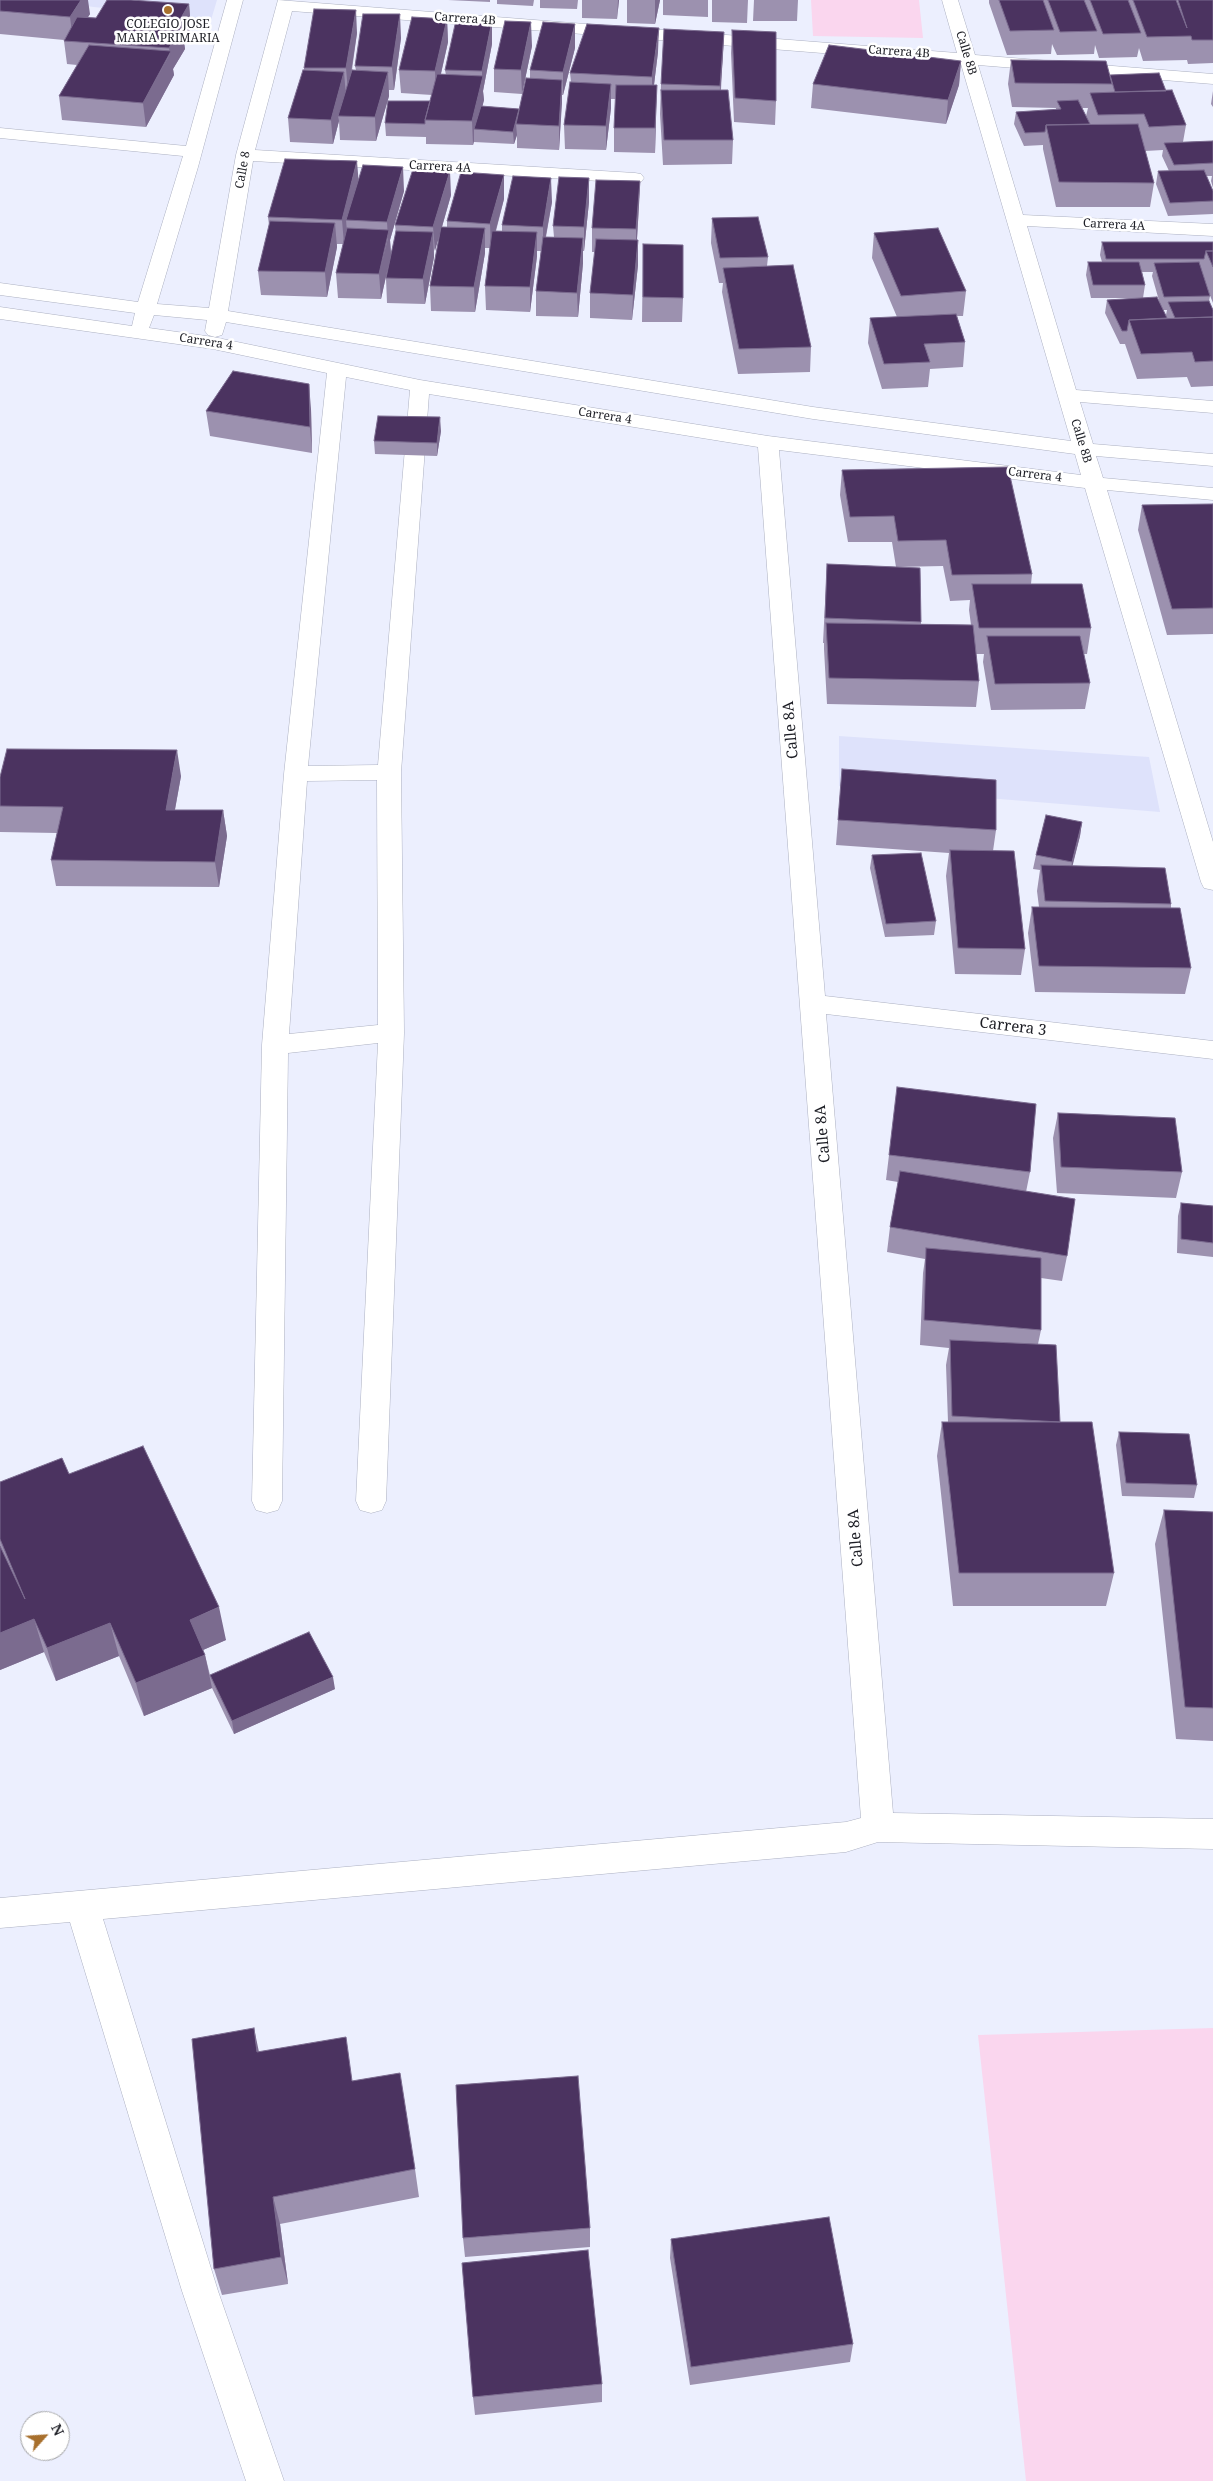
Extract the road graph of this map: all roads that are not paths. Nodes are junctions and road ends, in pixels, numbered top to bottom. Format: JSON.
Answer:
{"nodes":[{"id":1,"x":235,"y":0,"type":"edge"},
{"id":2,"x":950,"y":0,"type":"edge"},
{"id":3,"x":286,"y":3,"type":"edge"},
{"id":4,"x":967,"y":58,"type":"junction"},
{"id":5,"x":1213,"y":79,"type":"edge"},
{"id":6,"x":0,"y":133,"type":"edge"},
{"id":7,"x":193,"y":152,"type":"junction"},
{"id":8,"x":245,"y":155,"type":"junction"},
{"id":9,"x":636,"y":178,"type":"dead end"},
{"id":10,"x":1016,"y":220,"type":"junction"},
{"id":11,"x":1213,"y":230,"type":"edge"},
{"id":12,"x":0,"y":289,"type":"edge"},
{"id":13,"x":145,"y":309,"type":"junction"},
{"id":14,"x":0,"y":313,"type":"edge"},
{"id":15,"x":219,"y":315,"type":"junction"},
{"id":16,"x":139,"y":332,"type":"junction"},
{"id":17,"x":213,"y":342,"type":"junction"},
{"id":18,"x":337,"y":368,"type":"junction"},
{"id":19,"x":420,"y":386,"type":"junction"},
{"id":20,"x":1067,"y":395,"type":"junction"},
{"id":21,"x":1213,"y":407,"type":"edge"},
{"id":22,"x":768,"y":442,"type":"junction"},
{"id":23,"x":1084,"y":449,"type":"junction"},
{"id":24,"x":1213,"y":460,"type":"edge"},
{"id":25,"x":1094,"y":483,"type":"junction"},
{"id":26,"x":1213,"y":494,"type":"edge"},
{"id":27,"x":389,"y":772,"type":"junction"},
{"id":28,"x":296,"y":774,"type":"junction"},
{"id":29,"x":1213,"y":882,"type":"edge"},
{"id":30,"x":813,"y":1004,"type":"junction"},
{"id":31,"x":390,"y":1034,"type":"junction"},
{"id":32,"x":275,"y":1045,"type":"junction"},
{"id":33,"x":1213,"y":1050,"type":"edge"},
{"id":34,"x":267,"y":1501,"type":"dead end"},
{"id":35,"x":371,"y":1501,"type":"dead end"},
{"id":36,"x":878,"y":1827,"type":"junction"},
{"id":37,"x":1213,"y":1834,"type":"edge"},
{"id":38,"x":82,"y":1906,"type":"junction"},
{"id":39,"x":0,"y":1913,"type":"edge"},
{"id":40,"x":265,"y":2481,"type":"edge"}],
"edges":[{"from":1,"to":7,"type":"street"},
{"from":2,"to":4,"type":"street","name":"Calle 8B"},
{"from":3,"to":4,"type":"street","name":"Carrera 4B"},
{"from":3,"to":8,"type":"street","name":"Calle 8"},
{"from":4,"to":5,"type":"street","name":"Carrera 4B"},
{"from":4,"to":10,"type":"street","name":"Calle 8B"},
{"from":6,"to":7,"type":"street"},
{"from":7,"to":13,"type":"street"},
{"from":8,"to":9,"type":"street","name":"Carrera 4A"},
{"from":8,"to":15,"type":"street","name":"Calle 8"},
{"from":10,"to":11,"type":"street","name":"Carrera 4A"},
{"from":10,"to":20,"type":"street","name":"Calle 8B"},
{"from":12,"to":13,"type":"street","name":"Carrera 4"},
{"from":13,"to":15,"type":"street","name":"Carrera 4"},
{"from":13,"to":16,"type":"street"},
{"from":14,"to":16,"type":"street","name":"Carrera 4"},
{"from":15,"to":17,"type":"street","name":"Calle 8"},
{"from":15,"to":23,"type":"street","name":"Carrera 4"},
{"from":16,"to":17,"type":"street","name":"Carrera 4"},
{"from":17,"to":18,"type":"street","name":"Carrera 4"},
{"from":18,"to":19,"type":"street","name":"Carrera 4"},
{"from":18,"to":28,"type":"street"},
{"from":19,"to":22,"type":"street","name":"Carrera 4"},
{"from":19,"to":27,"type":"street"},
{"from":20,"to":21,"type":"street"},
{"from":20,"to":23,"type":"street","name":"Calle 8B"},
{"from":22,"to":25,"type":"street","name":"Carrera 4"},
{"from":22,"to":30,"type":"street","name":"Calle 8A"},
{"from":23,"to":24,"type":"street","name":"Carrera 4"},
{"from":23,"to":25,"type":"street","name":"Calle 8B"},
{"from":25,"to":26,"type":"street","name":"Carrera 4"},
{"from":25,"to":29,"type":"street","name":"Calle 8B"},
{"from":27,"to":28,"type":"street"},
{"from":27,"to":31,"type":"street"},
{"from":28,"to":32,"type":"street"},
{"from":30,"to":33,"type":"street","name":"Carrera 3"},
{"from":30,"to":36,"type":"street","name":"Calle 8A"},
{"from":31,"to":32,"type":"street"},
{"from":31,"to":35,"type":"street"},
{"from":32,"to":34,"type":"street"},
{"from":36,"to":37,"type":"street"},
{"from":36,"to":38,"type":"street"},
{"from":38,"to":39,"type":"street"},
{"from":38,"to":40,"type":"street"}]}
